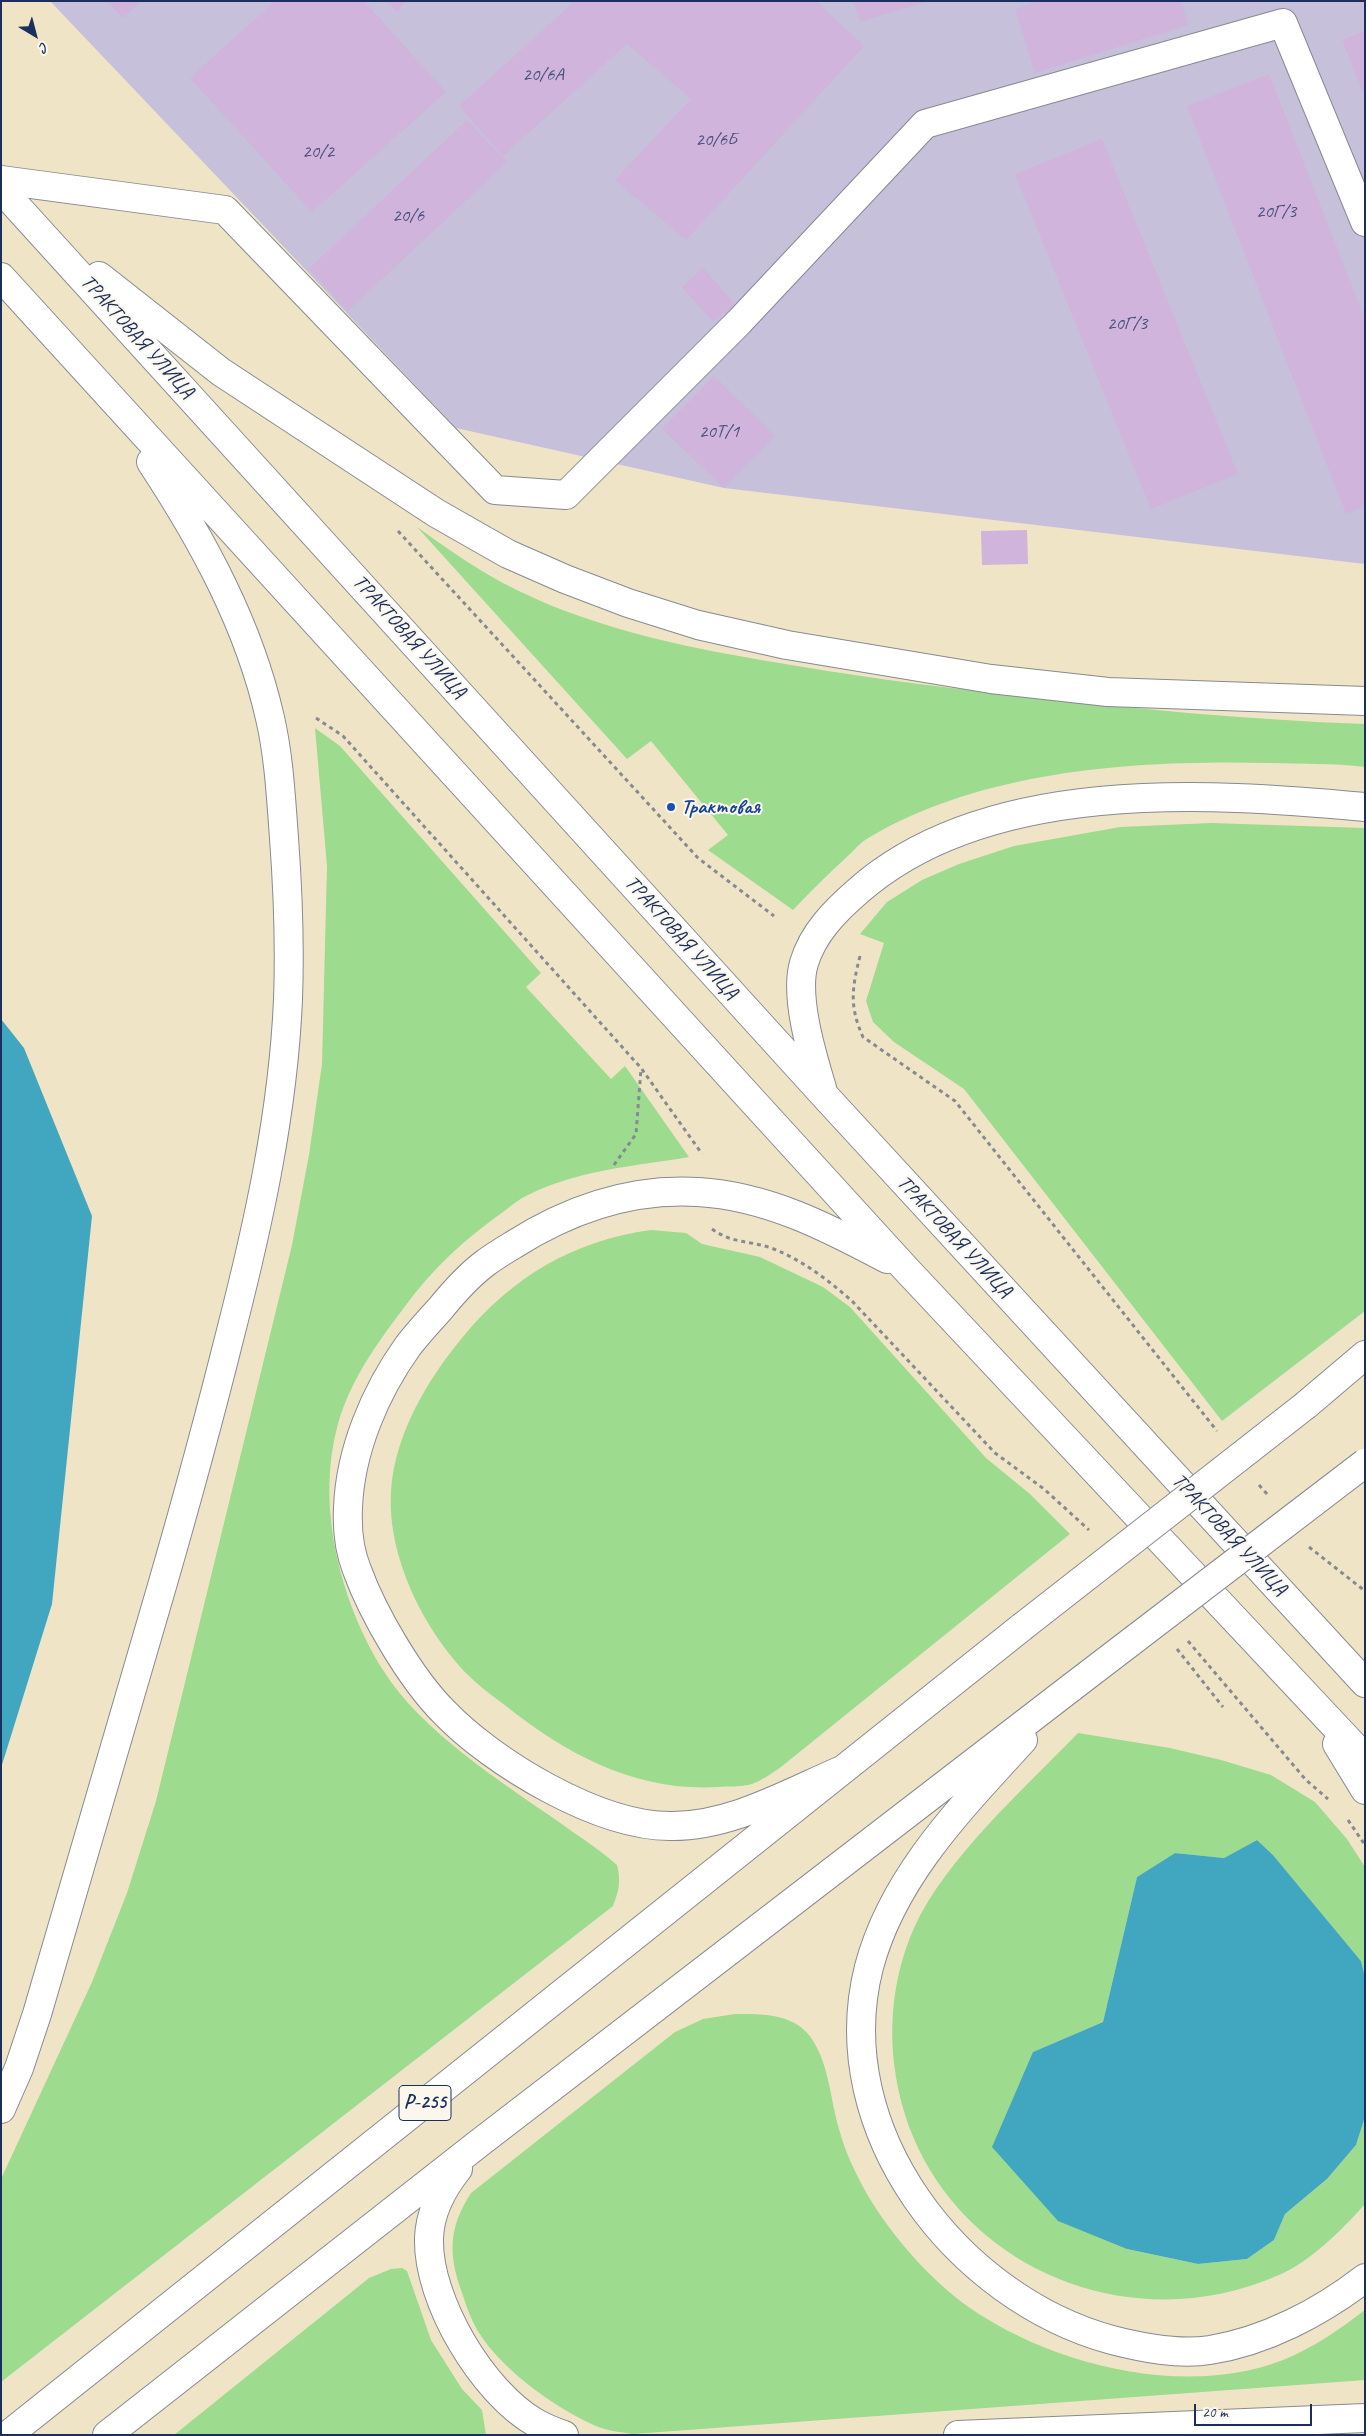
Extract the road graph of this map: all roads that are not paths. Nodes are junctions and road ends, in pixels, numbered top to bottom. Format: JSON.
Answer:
{"nodes":[{"id":1,"x":1,"y":180,"type":"edge"},
{"id":2,"x":1,"y":189,"type":"edge"},
{"id":3,"x":1365,"y":222,"type":"edge"},
{"id":4,"x":36,"y":226,"type":"junction"},
{"id":5,"x":2,"y":279,"type":"edge"},
{"id":6,"x":103,"y":390,"type":"junction"},
{"id":7,"x":1365,"y":702,"type":"edge"},
{"id":8,"x":1365,"y":806,"type":"edge"},
{"id":9,"x":824,"y":1095,"type":"junction"},
{"id":10,"x":905,"y":1268,"type":"junction"},
{"id":11,"x":1365,"y":1355,"type":"edge"},
{"id":12,"x":1365,"y":1359,"type":"edge"},
{"id":13,"x":1306,"y":1405,"type":"junction"},
{"id":14,"x":1365,"y":1464,"type":"edge"},
{"id":15,"x":1365,"y":1682,"type":"edge"},
{"id":16,"x":1072,"y":1687,"type":"junction"},
{"id":17,"x":1312,"y":1702,"type":"junction"},
{"id":18,"x":1365,"y":1758,"type":"edge"},
{"id":19,"x":842,"y":1770,"type":"junction"},
{"id":20,"x":1365,"y":1790,"type":"edge"},
{"id":21,"x":1,"y":2109,"type":"edge"},
{"id":22,"x":478,"y":2144,"type":"junction"},
{"id":23,"x":1365,"y":2278,"type":"edge"},
{"id":24,"x":1365,"y":2418,"type":"edge"},
{"id":25,"x":8,"y":2435,"type":"edge"},
{"id":26,"x":107,"y":2435,"type":"edge"},
{"id":27,"x":564,"y":2435,"type":"edge"},
{"id":28,"x":958,"y":2435,"type":"edge"}],
"edges":[{"from":1,"to":3,"type":"main road"},
{"from":2,"to":4,"type":"main road","name":"ТРАКТОВАЯ УЛИЦА"},
{"from":4,"to":7,"type":"main road"},
{"from":4,"to":9,"type":"main road","name":"ТРАКТОВАЯ УЛИЦА"},
{"from":5,"to":6,"type":"main road"},
{"from":6,"to":10,"type":"main road"},
{"from":6,"to":21,"type":"main road"},
{"from":8,"to":9,"type":"main road"},
{"from":9,"to":15,"type":"main road","name":"ТРАКТОВАЯ УЛИЦА"},
{"from":10,"to":17,"type":"main road"},
{"from":10,"to":19,"type":"main road"},
{"from":11,"to":13,"type":"main road"},
{"from":12,"to":13,"type":"main road"},
{"from":13,"to":19,"type":"main road","bridge":true},
{"from":14,"to":16,"type":"main road","bridge":true},
{"from":16,"to":22,"type":"main road"},
{"from":16,"to":23,"type":"main road"},
{"from":17,"to":18,"type":"main road"},
{"from":17,"to":20,"type":"main road"},
{"from":19,"to":25,"type":"main road","number":"Р-255"},
{"from":22,"to":26,"type":"main road"},
{"from":22,"to":27,"type":"main road"},
{"from":24,"to":28,"type":"main road"}]}
